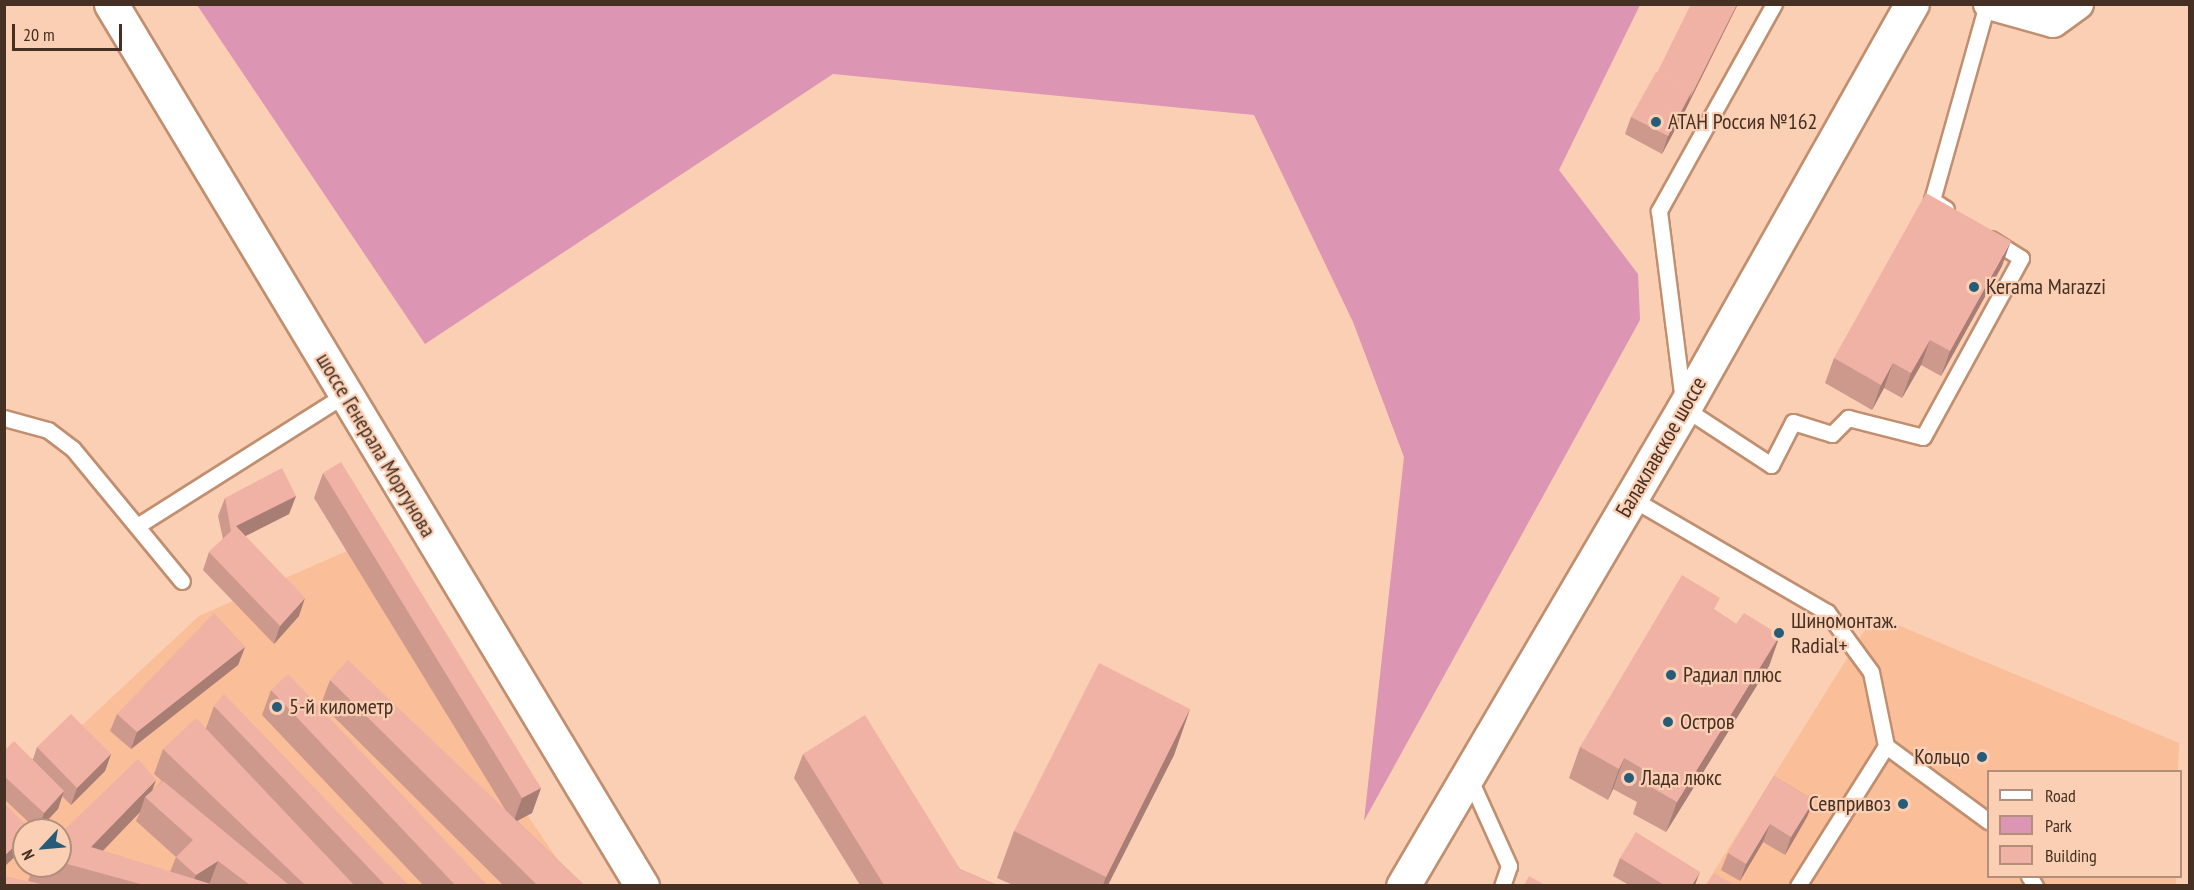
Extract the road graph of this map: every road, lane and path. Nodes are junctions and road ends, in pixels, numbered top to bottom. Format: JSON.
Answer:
{"nodes":[{"id":1,"x":111,"y":4,"type":"edge"},
{"id":2,"x":1774,"y":4,"type":"edge"},
{"id":3,"x":1912,"y":4,"type":"edge"},
{"id":4,"x":1988,"y":4,"type":"edge"},
{"id":5,"x":2079,"y":4,"type":"edge"},
{"id":6,"x":1961,"y":219,"type":"edge"},
{"id":7,"x":1981,"y":232,"type":"edge"},
{"id":8,"x":346,"y":394,"type":"junction"},
{"id":9,"x":1684,"y":408,"type":"junction"},
{"id":10,"x":4,"y":418,"type":"edge"},
{"id":11,"x":1631,"y":498,"type":"junction"},
{"id":12,"x":137,"y":526,"type":"junction"},
{"id":13,"x":182,"y":581,"type":"dead end"},
{"id":14,"x":1886,"y":746,"type":"junction"},
{"id":15,"x":1467,"y":772,"type":"junction"},
{"id":16,"x":1987,"y":820,"type":"edge"},
{"id":17,"x":642,"y":885,"type":"edge"},
{"id":18,"x":1402,"y":885,"type":"edge"},
{"id":19,"x":1502,"y":885,"type":"edge"},
{"id":20,"x":1798,"y":885,"type":"edge"}],
"edges":[{"from":1,"to":8,"type":"main road","name":"шоссе Генерала Моргунова"},
{"from":2,"to":9,"type":"lane"},
{"from":3,"to":9,"type":"main road","name":"Балаклавское шоссе"},
{"from":4,"to":5,"type":"street"},
{"from":4,"to":6,"type":"lane"},
{"from":7,"to":9,"type":"lane"},
{"from":8,"to":12,"type":"lane"},
{"from":8,"to":17,"type":"main road","name":"шоссе Генерала Моргунова"},
{"from":9,"to":11,"type":"main road","name":"Балаклавское шоссе"},
{"from":10,"to":12,"type":"lane"},
{"from":11,"to":14,"type":"lane"},
{"from":11,"to":15,"type":"main road","name":"Балаклавское шоссе"},
{"from":12,"to":13,"type":"lane"},
{"from":14,"to":16,"type":"lane"},
{"from":14,"to":20,"type":"lane"},
{"from":15,"to":18,"type":"main road","name":"Балаклавское шоссе"},
{"from":15,"to":19,"type":"lane"}]}
